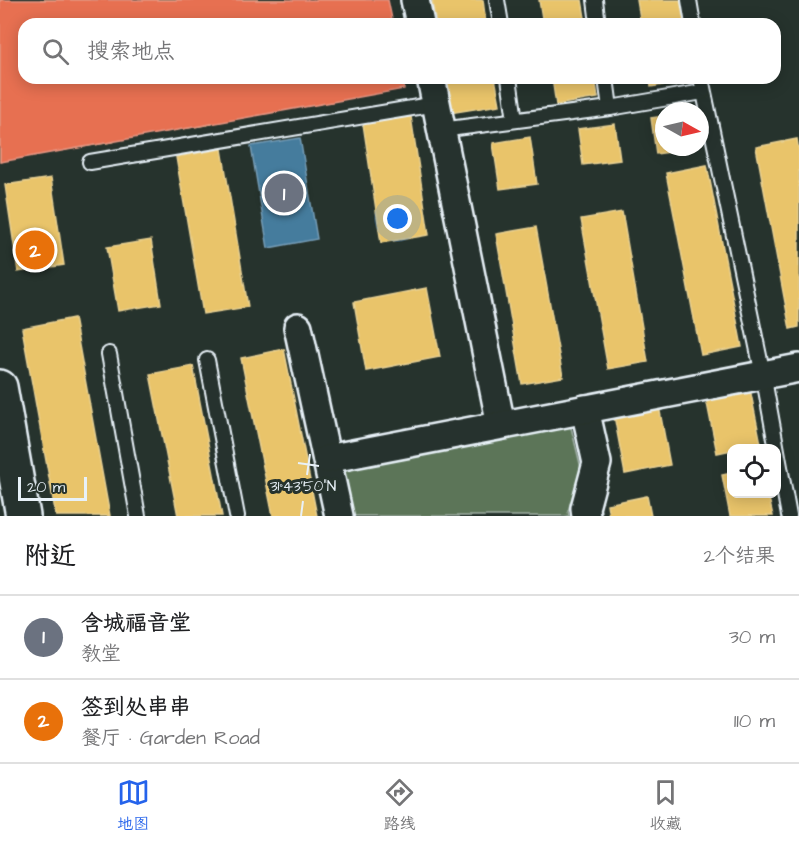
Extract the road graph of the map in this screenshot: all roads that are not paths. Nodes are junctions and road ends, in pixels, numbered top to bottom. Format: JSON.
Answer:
{"nodes":[{"id":1,"x":415,"y":0,"type":"edge"},
{"id":2,"x":497,"y":0,"type":"edge"},
{"id":3,"x":595,"y":0,"type":"edge"},
{"id":4,"x":689,"y":0,"type":"edge"},
{"id":5,"x":419,"y":18,"type":"edge"},
{"id":6,"x":500,"y":18,"type":"edge"},
{"id":7,"x":597,"y":18,"type":"edge"},
{"id":8,"x":692,"y":18,"type":"edge"},
{"id":9,"x":432,"y":84,"type":"edge"},
{"id":10,"x":510,"y":84,"type":"edge"},
{"id":11,"x":607,"y":84,"type":"edge"},
{"id":12,"x":702,"y":85,"type":"edge"},
{"id":13,"x":436,"y":104,"type":"junction"},
{"id":14,"x":610,"y":108,"type":"junction"},
{"id":15,"x":515,"y":120,"type":"junction"},
{"id":16,"x":441,"y":130,"type":"junction"},
{"id":17,"x":90,"y":162,"type":"dead end"},
{"id":18,"x":298,"y":327,"type":"dead end"},
{"id":19,"x":109,"y":354,"type":"dead end"},
{"id":20,"x":207,"y":360,"type":"dead end"},
{"id":21,"x":799,"y":368,"type":"edge"},
{"id":22,"x":765,"y":382,"type":"junction"},
{"id":23,"x":0,"y":387,"type":"edge"},
{"id":24,"x":585,"y":409,"type":"junction"},
{"id":25,"x":501,"y":425,"type":"junction"},
{"id":26,"x":327,"y":459,"type":"junction"},
{"id":27,"x":23,"y":516,"type":"edge"},
{"id":28,"x":138,"y":516,"type":"edge"},
{"id":29,"x":237,"y":516,"type":"edge"},
{"id":30,"x":339,"y":516,"type":"edge"},
{"id":31,"x":586,"y":516,"type":"edge"},
{"id":32,"x":789,"y":516,"type":"edge"}],
"edges":[{"from":1,"to":5,"type":"street"},
{"from":2,"to":6,"type":"lane"},
{"from":3,"to":7,"type":"lane"},
{"from":4,"to":8,"type":"lane"},
{"from":9,"to":13,"type":"street"},
{"from":10,"to":15,"type":"lane"},
{"from":11,"to":14,"type":"lane"},
{"from":12,"to":14,"type":"lane"},
{"from":12,"to":22,"type":"lane"},
{"from":13,"to":16,"type":"street"},
{"from":13,"to":17,"type":"lane"},
{"from":14,"to":15,"type":"lane"},
{"from":15,"to":16,"type":"lane"},
{"from":16,"to":25,"type":"street"},
{"from":18,"to":26,"type":"street"},
{"from":19,"to":28,"type":"lane"},
{"from":20,"to":29,"type":"lane"},
{"from":21,"to":22,"type":"street"},
{"from":22,"to":24,"type":"street"},
{"from":22,"to":32,"type":"lane"},
{"from":23,"to":27,"type":"street"},
{"from":24,"to":25,"type":"street"},
{"from":24,"to":31,"type":"street"},
{"from":25,"to":26,"type":"street"},
{"from":26,"to":30,"type":"street"}]}
